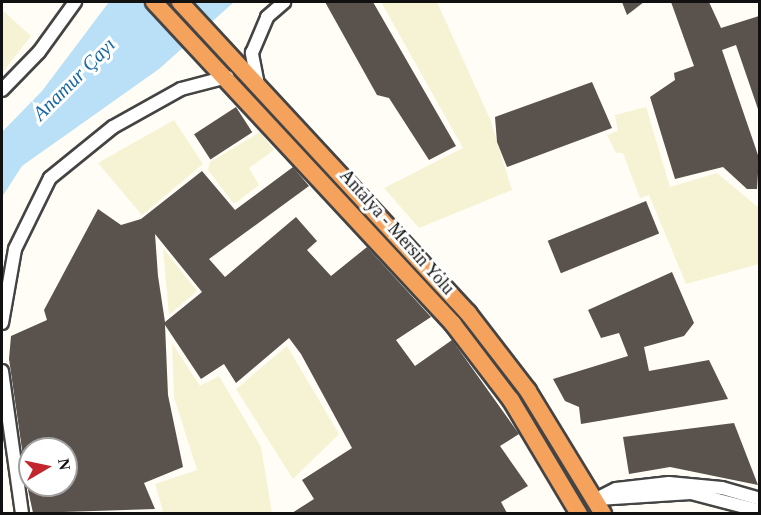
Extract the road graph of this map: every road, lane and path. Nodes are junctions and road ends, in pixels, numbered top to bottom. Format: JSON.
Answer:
{"nodes":[{"id":1,"x":75,"y":2,"type":"edge"},
{"id":2,"x":154,"y":2,"type":"edge"},
{"id":3,"x":180,"y":2,"type":"edge"},
{"id":4,"x":284,"y":2,"type":"edge"},
{"id":5,"x":224,"y":74,"type":"junction"},
{"id":6,"x":258,"y":85,"type":"junction"},
{"id":7,"x":2,"y":90,"type":"edge"},
{"id":8,"x":2,"y":323,"type":"edge"},
{"id":9,"x":2,"y":371,"type":"edge"},
{"id":10,"x":759,"y":499,"type":"edge"},
{"id":11,"x":600,"y":506,"type":"edge"},
{"id":12,"x":759,"y":511,"type":"edge"},
{"id":13,"x":578,"y":512,"type":"edge"},
{"id":14,"x":22,"y":513,"type":"edge"}],
"edges":[{"from":1,"to":7,"type":"street"},
{"from":2,"to":5,"type":"highway","name":"Antalya - Mersin Yolu"},
{"from":3,"to":6,"type":"highway","name":"Antalya - Mersin Yolu"},
{"from":4,"to":6,"type":"street"},
{"from":5,"to":8,"type":"street"},
{"from":5,"to":13,"type":"highway","name":"Antalya - Mersin Yolu"},
{"from":6,"to":11,"type":"highway","name":"Antalya - Mersin Yolu"},
{"from":9,"to":14,"type":"street"},
{"from":10,"to":11,"type":"street"},
{"from":11,"to":12,"type":"street"},
{"from":11,"to":13,"type":"highway"}]}
